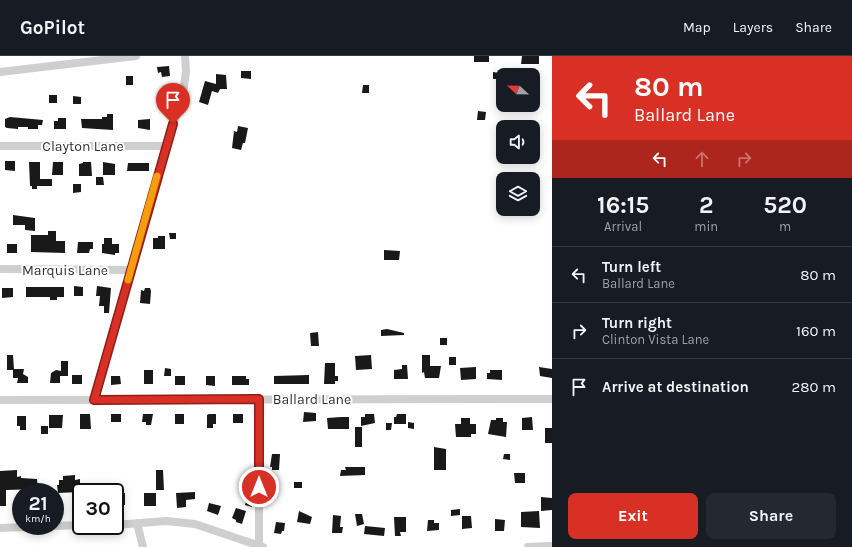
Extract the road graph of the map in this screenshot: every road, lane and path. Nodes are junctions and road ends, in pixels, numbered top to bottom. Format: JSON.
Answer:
{"nodes":[{"id":1,"x":136,"y":56,"type":"edge"},
{"id":2,"x":185,"y":56,"type":"edge"},
{"id":3,"x":89,"y":59,"type":"edge"},
{"id":4,"x":0,"y":72,"type":"edge"},
{"id":5,"x":0,"y":146,"type":"edge"},
{"id":6,"x":166,"y":146,"type":"junction"},
{"id":7,"x":0,"y":269,"type":"edge"},
{"id":8,"x":131,"y":270,"type":"junction"},
{"id":9,"x":259,"y":399,"type":"junction"},
{"id":10,"x":552,"y":399,"type":"edge"},
{"id":11,"x":0,"y":400,"type":"edge"},
{"id":12,"x":94,"y":400,"type":"junction"},
{"id":13,"x":137,"y":523,"type":"junction"},
{"id":14,"x":124,"y":524,"type":"edge"},
{"id":15,"x":0,"y":528,"type":"edge"},
{"id":16,"x":12,"y":528,"type":"edge"},
{"id":17,"x":552,"y":546,"type":"edge"},
{"id":18,"x":143,"y":547,"type":"edge"},
{"id":19,"x":260,"y":547,"type":"edge"},
{"id":20,"x":528,"y":547,"type":"edge"}],
"edges":[{"from":1,"to":3,"type":"street"},
{"from":2,"to":6,"type":"street"},
{"from":3,"to":4,"type":"street"},
{"from":5,"to":6,"type":"street","name":"Clayton Lane"},
{"from":6,"to":8,"type":"street"},
{"from":7,"to":8,"type":"street","name":"Marquis Lane"},
{"from":8,"to":12,"type":"street"},
{"from":9,"to":10,"type":"street","name":"Ballard Lane"},
{"from":9,"to":12,"type":"street","name":"Ballard Lane"},
{"from":9,"to":19,"type":"street"},
{"from":11,"to":12,"type":"street","name":"Ballard Lane"},
{"from":13,"to":14,"type":"street"},
{"from":13,"to":18,"type":"street"},
{"from":13,"to":19,"type":"street"},
{"from":15,"to":16,"type":"street"},
{"from":17,"to":20,"type":"street"}]}
